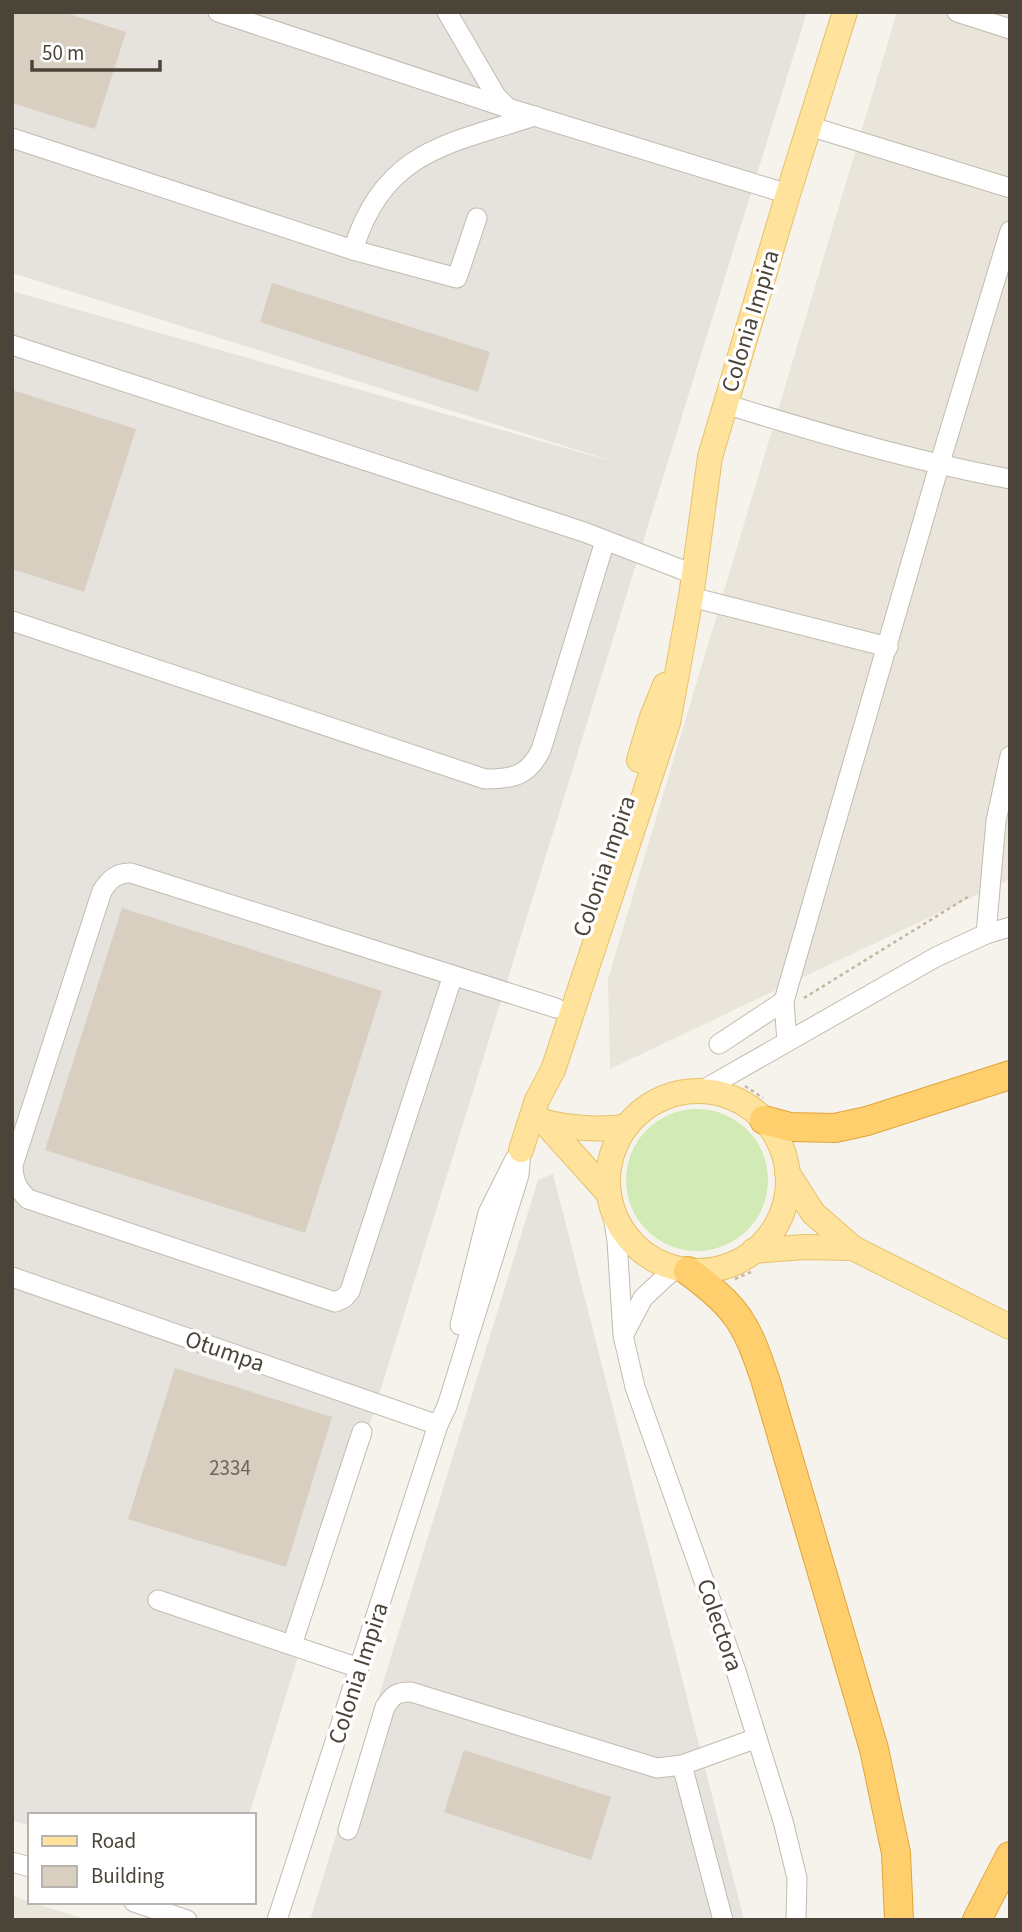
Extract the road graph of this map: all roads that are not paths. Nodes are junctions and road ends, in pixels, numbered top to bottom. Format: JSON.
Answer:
{"nodes":[{"id":1,"x":218,"y":12,"type":"edge"},
{"id":2,"x":447,"y":12,"type":"edge"},
{"id":3,"x":845,"y":12,"type":"edge"},
{"id":4,"x":957,"y":12,"type":"edge"},
{"id":5,"x":1010,"y":29,"type":"edge"},
{"id":6,"x":508,"y":108,"type":"junction"},
{"id":7,"x":536,"y":116,"type":"junction"},
{"id":8,"x":809,"y":126,"type":"junction"},
{"id":9,"x":12,"y":138,"type":"edge"},
{"id":10,"x":1010,"y":188,"type":"edge"},
{"id":11,"x":788,"y":194,"type":"junction"},
{"id":12,"x":477,"y":218,"type":"dead end"},
{"id":13,"x":1010,"y":231,"type":"edge"},
{"id":14,"x":353,"y":250,"type":"junction"},
{"id":15,"x":12,"y":345,"type":"edge"},
{"id":16,"x":725,"y":404,"type":"junction"},
{"id":17,"x":939,"y":466,"type":"junction"},
{"id":18,"x":1010,"y":480,"type":"edge"},
{"id":19,"x":605,"y":541,"type":"junction"},
{"id":20,"x":692,"y":585,"type":"junction"},
{"id":21,"x":12,"y":621,"type":"edge"},
{"id":22,"x":684,"y":636,"type":"junction"},
{"id":23,"x":888,"y":647,"type":"junction"},
{"id":24,"x":1010,"y":756,"type":"edge"},
{"id":25,"x":1003,"y":822,"type":"edge"},
{"id":26,"x":1010,"y":927,"type":"edge"},
{"id":27,"x":986,"y":934,"type":"junction"},
{"id":28,"x":453,"y":975,"type":"junction"},
{"id":29,"x":784,"y":1001,"type":"junction"},
{"id":30,"x":555,"y":1008,"type":"junction"},
{"id":31,"x":787,"y":1042,"type":"junction"},
{"id":32,"x":719,"y":1044,"type":"dead end"},
{"id":33,"x":1010,"y":1074,"type":"edge"},
{"id":34,"x":701,"y":1091,"type":"junction"},
{"id":35,"x":538,"y":1114,"type":"junction"},
{"id":36,"x":764,"y":1120,"type":"junction"},
{"id":37,"x":627,"y":1126,"type":"junction"},
{"id":38,"x":521,"y":1150,"type":"joint"},
{"id":39,"x":787,"y":1171,"type":"junction"},
{"id":40,"x":610,"y":1201,"type":"junction"},
{"id":41,"x":853,"y":1248,"type":"junction"},
{"id":42,"x":753,"y":1251,"type":"junction"},
{"id":43,"x":682,"y":1269,"type":"junction"},
{"id":44,"x":12,"y":1278,"type":"edge"},
{"id":45,"x":1010,"y":1327,"type":"edge"},
{"id":46,"x":623,"y":1335,"type":"junction"},
{"id":47,"x":438,"y":1425,"type":"junction"},
{"id":48,"x":362,"y":1432,"type":"dead end"},
{"id":49,"x":158,"y":1600,"type":"dead end"},
{"id":50,"x":292,"y":1645,"type":"junction"},
{"id":51,"x":359,"y":1668,"type":"junction"},
{"id":52,"x":757,"y":1738,"type":"junction"},
{"id":53,"x":682,"y":1765,"type":"junction"},
{"id":54,"x":348,"y":1830,"type":"dead end"},
{"id":55,"x":1010,"y":1856,"type":"edge"},
{"id":56,"x":140,"y":1904,"type":"edge"},
{"id":57,"x":187,"y":1920,"type":"edge"},
{"id":58,"x":277,"y":1920,"type":"edge"},
{"id":59,"x":723,"y":1920,"type":"edge"},
{"id":60,"x":796,"y":1920,"type":"edge"},
{"id":61,"x":899,"y":1920,"type":"edge"},
{"id":62,"x":977,"y":1920,"type":"edge"}],
"edges":[{"from":1,"to":6,"type":"street"},
{"from":2,"to":6,"type":"street"},
{"from":3,"to":8,"type":"main road","name":"Colonia Impira"},
{"from":4,"to":5,"type":"street"},
{"from":6,"to":7,"type":"street"},
{"from":7,"to":11,"type":"street"},
{"from":7,"to":14,"type":"street"},
{"from":8,"to":10,"type":"street"},
{"from":8,"to":11,"type":"main road","name":"Colonia Impira"},
{"from":9,"to":14,"type":"street"},
{"from":11,"to":16,"type":"main road","name":"Colonia Impira"},
{"from":12,"to":14,"type":"street"},
{"from":13,"to":17,"type":"street"},
{"from":15,"to":19,"type":"street"},
{"from":16,"to":17,"type":"street"},
{"from":16,"to":20,"type":"main road","name":"Colonia Impira"},
{"from":17,"to":18,"type":"street"},
{"from":17,"to":23,"type":"street"},
{"from":19,"to":20,"type":"street"},
{"from":19,"to":21,"type":"street"},
{"from":20,"to":22,"type":"main road","name":"Colonia Impira"},
{"from":20,"to":23,"type":"street"},
{"from":22,"to":30,"type":"main road","name":"Colonia Impira"},
{"from":22,"to":35,"type":"main road","name":"Colonia Impira"},
{"from":23,"to":29,"type":"street"},
{"from":24,"to":25,"type":"street"},
{"from":25,"to":27,"type":"street"},
{"from":26,"to":27,"type":"street"},
{"from":27,"to":31,"type":"street"},
{"from":28,"to":28,"type":"street"},
{"from":28,"to":30,"type":"street"},
{"from":29,"to":31,"type":"street"},
{"from":29,"to":32,"type":"street"},
{"from":30,"to":35,"type":"main road","name":"Colonia Impira"},
{"from":31,"to":34,"type":"street"},
{"from":33,"to":36,"type":"highway"},
{"from":34,"to":36,"type":"main road"},
{"from":34,"to":37,"type":"main road"},
{"from":35,"to":37,"type":"main road"},
{"from":35,"to":38,"type":"main road","name":"Colonia Impira"},
{"from":35,"to":40,"type":"main road"},
{"from":36,"to":39,"type":"main road"},
{"from":37,"to":40,"type":"main road"},
{"from":38,"to":47,"type":"street","name":"Colonia Impira"},
{"from":39,"to":41,"type":"main road"},
{"from":39,"to":42,"type":"main road"},
{"from":40,"to":43,"type":"main road"},
{"from":40,"to":46,"type":"street","name":"Colectora"},
{"from":41,"to":42,"type":"main road"},
{"from":41,"to":45,"type":"main road"},
{"from":42,"to":43,"type":"main road"},
{"from":43,"to":46,"type":"street"},
{"from":43,"to":61,"type":"highway"},
{"from":44,"to":47,"type":"street","name":"Otumpa"},
{"from":46,"to":52,"type":"street","name":"Colectora"},
{"from":47,"to":51,"type":"street","name":"Colonia Impira"},
{"from":48,"to":50,"type":"street"},
{"from":49,"to":50,"type":"street"},
{"from":50,"to":51,"type":"street"},
{"from":51,"to":58,"type":"street","name":"Colonia Impira"},
{"from":52,"to":53,"type":"street"},
{"from":52,"to":60,"type":"street","name":"Colectora"},
{"from":53,"to":54,"type":"street"},
{"from":53,"to":59,"type":"street"},
{"from":55,"to":62,"type":"highway"},
{"from":56,"to":57,"type":"street"}]}
